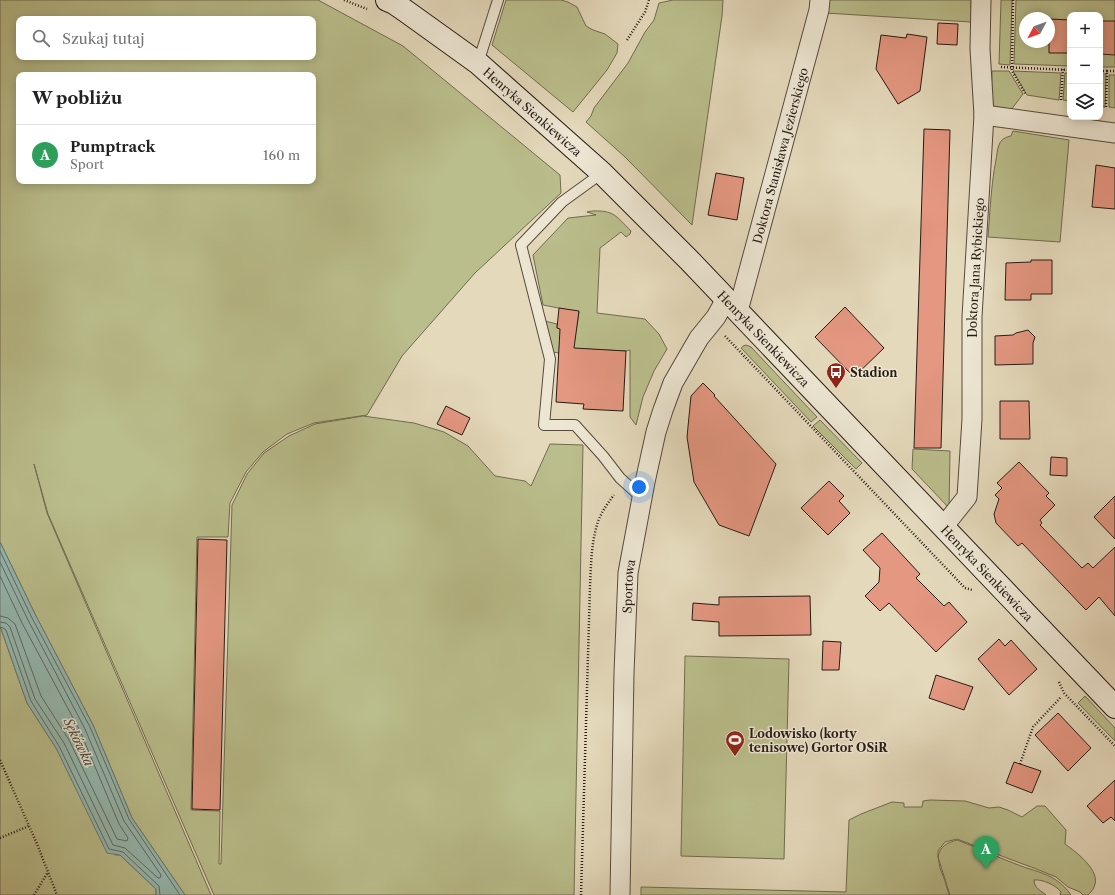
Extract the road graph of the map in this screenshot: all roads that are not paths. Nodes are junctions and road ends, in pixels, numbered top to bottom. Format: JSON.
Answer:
{"nodes":[{"id":1,"x":387,"y":0,"type":"edge"},
{"id":2,"x":498,"y":0,"type":"edge"},
{"id":3,"x":820,"y":0,"type":"edge"},
{"id":4,"x":981,"y":0,"type":"edge"},
{"id":5,"x":478,"y":63,"type":"junction"},
{"id":6,"x":984,"y":115,"type":"junction"},
{"id":7,"x":1115,"y":133,"type":"edge"},
{"id":8,"x":602,"y":173,"type":"junction"},
{"id":9,"x":732,"y":305,"type":"junction"},
{"id":10,"x":642,"y":498,"type":"junction"},
{"id":11,"x":943,"y":527,"type":"junction"},
{"id":12,"x":1115,"y":707,"type":"edge"},
{"id":13,"x":620,"y":895,"type":"edge"}],
"edges":[{"from":1,"to":5,"type":"main road","name":"Henryka Sienkiewicza"},
{"from":2,"to":5,"type":"lane"},
{"from":3,"to":9,"type":"street","name":"Doktora Stanisława Jezierskiego"},
{"from":4,"to":6,"type":"street","name":"Doktora Jana Rybickiego"},
{"from":5,"to":8,"type":"main road","name":"Henryka Sienkiewicza"},
{"from":6,"to":7,"type":"street"},
{"from":6,"to":11,"type":"street","name":"Doktora Jana Rybickiego"},
{"from":8,"to":9,"type":"main road","name":"Henryka Sienkiewicza"},
{"from":8,"to":10,"type":"lane"},
{"from":9,"to":10,"type":"street","name":"Sportowa"},
{"from":9,"to":11,"type":"main road","name":"Henryka Sienkiewicza"},
{"from":10,"to":13,"type":"street","name":"Sportowa"},
{"from":11,"to":12,"type":"main road","name":"Henryka Sienkiewicza"}]}
